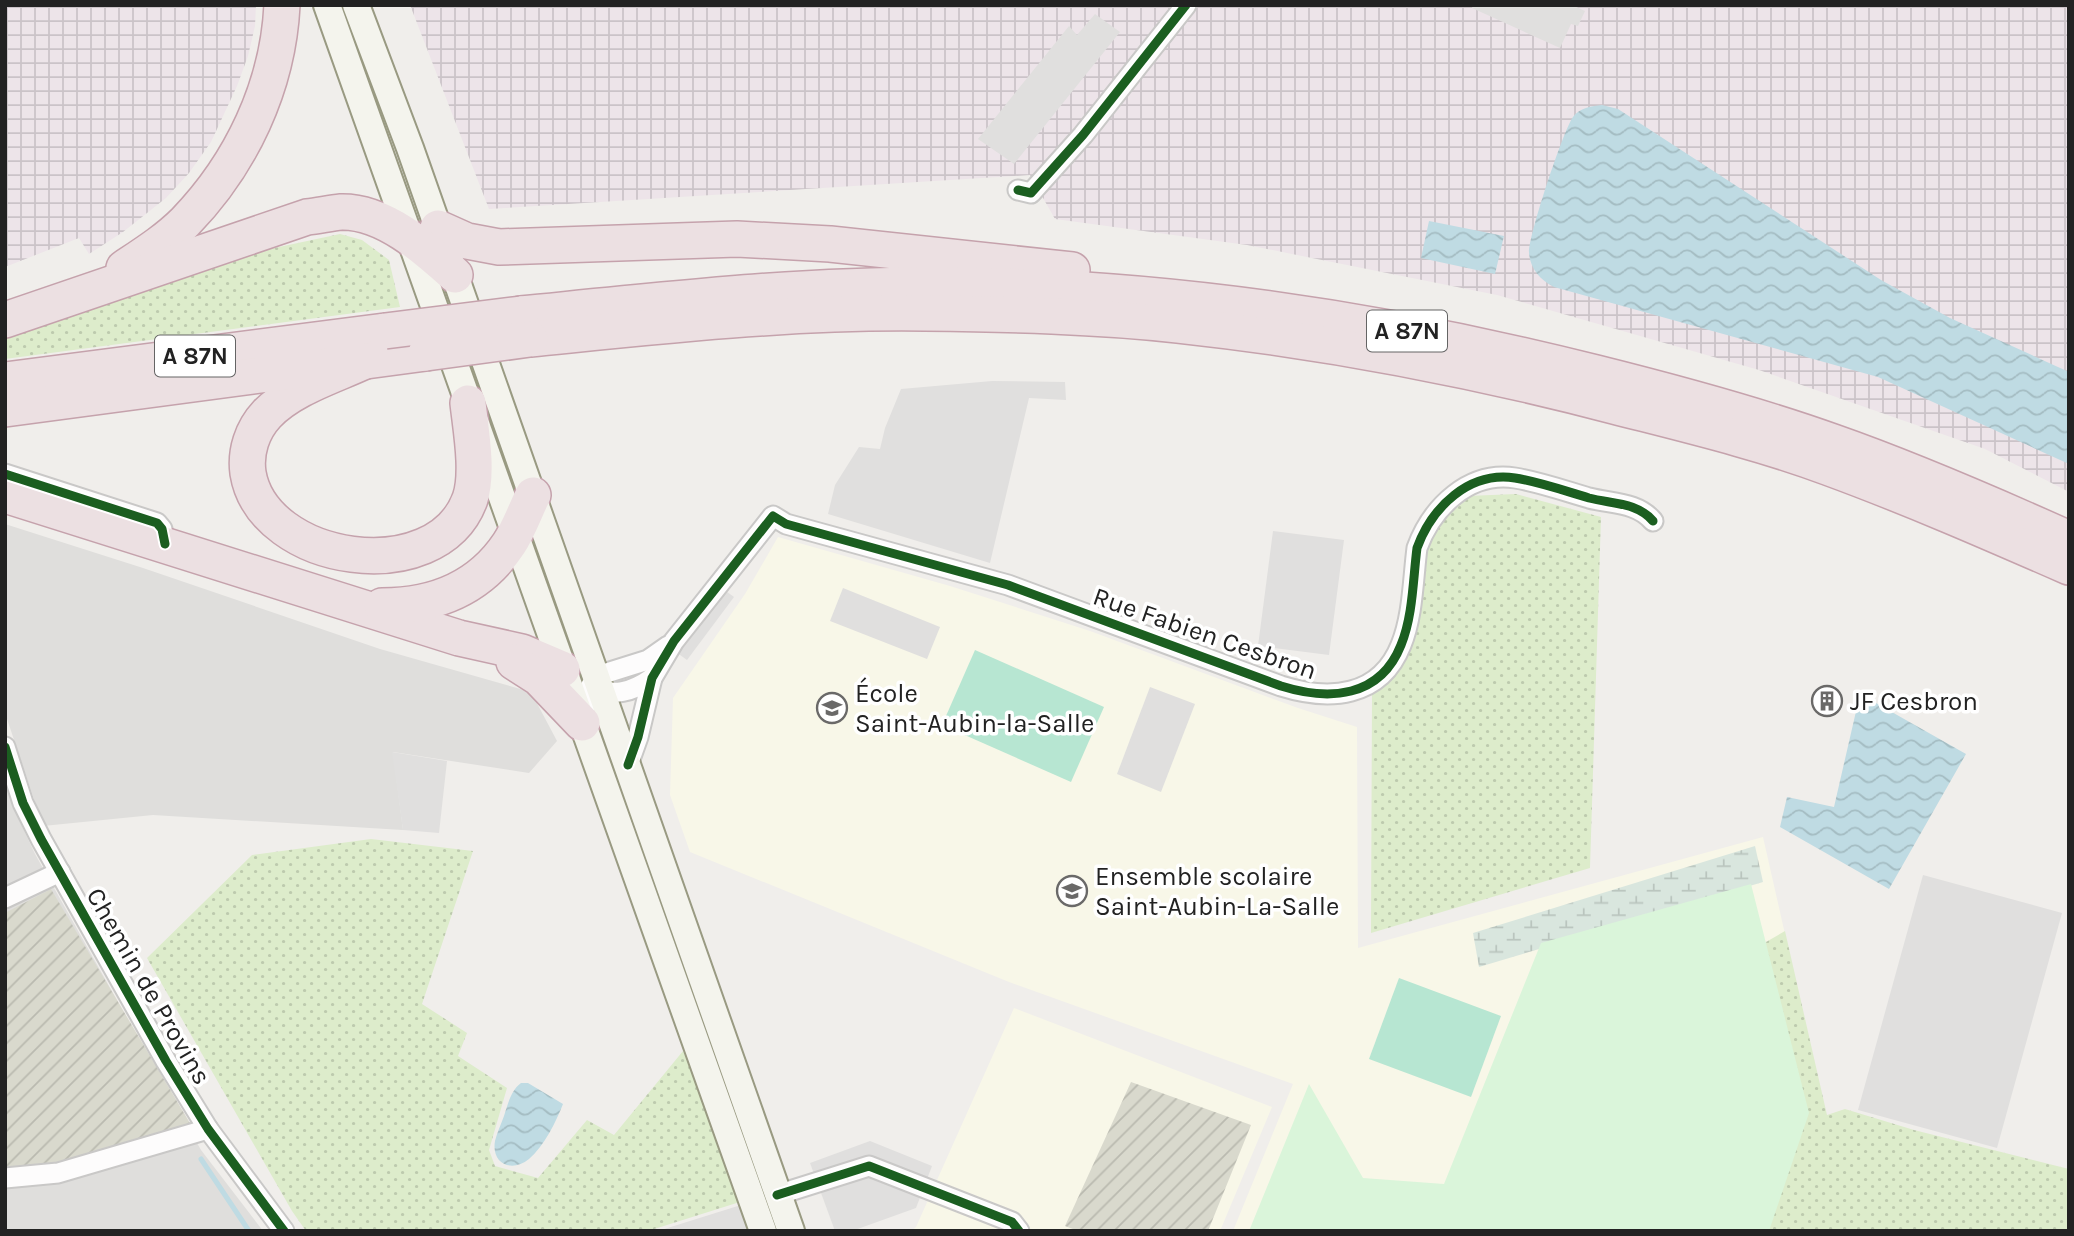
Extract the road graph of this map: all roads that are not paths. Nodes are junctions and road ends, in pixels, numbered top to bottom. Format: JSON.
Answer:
{"nodes":[{"id":1,"x":282,"y":5,"type":"edge"},
{"id":2,"x":327,"y":5,"type":"edge"},
{"id":3,"x":356,"y":5,"type":"edge"},
{"id":4,"x":1186,"y":5,"type":"edge"},
{"id":5,"x":1018,"y":190,"type":"dead end"},
{"id":6,"x":423,"y":232,"type":"junction"},
{"id":7,"x":455,"y":275,"type":"joint"},
{"id":8,"x":93,"y":290,"type":"junction"},
{"id":9,"x":1187,"y":298,"type":"junction"},
{"id":10,"x":5,"y":320,"type":"edge"},
{"id":11,"x":526,"y":326,"type":"junction"},
{"id":12,"x":382,"y":350,"type":"junction"},
{"id":13,"x":5,"y":380,"type":"edge"},
{"id":14,"x":468,"y":403,"type":"junction"},
{"id":15,"x":5,"y":409,"type":"edge"},
{"id":16,"x":5,"y":474,"type":"edge"},
{"id":17,"x":5,"y":495,"type":"edge"},
{"id":18,"x":533,"y":495,"type":"junction"},
{"id":19,"x":1653,"y":521,"type":"dead end"},
{"id":20,"x":515,"y":535,"type":"junction"},
{"id":21,"x":2069,"y":538,"type":"edge"},
{"id":22,"x":165,"y":544,"type":"junction"},
{"id":23,"x":2069,"y":567,"type":"edge"},
{"id":24,"x":358,"y":606,"type":"junction"},
{"id":25,"x":459,"y":638,"type":"junction"},
{"id":26,"x":674,"y":641,"type":"junction"},
{"id":27,"x":652,"y":678,"type":"junction"},
{"id":28,"x":588,"y":681,"type":"junction"},
{"id":29,"x":582,"y":723,"type":"junction"},
{"id":30,"x":5,"y":747,"type":"edge"},
{"id":31,"x":628,"y":765,"type":"junction"},
{"id":32,"x":60,"y":872,"type":"junction"},
{"id":33,"x":5,"y":898,"type":"edge"},
{"id":34,"x":208,"y":1129,"type":"junction"},
{"id":35,"x":5,"y":1178,"type":"edge"},
{"id":36,"x":777,"y":1195,"type":"junction"},
{"id":37,"x":284,"y":1231,"type":"edge"},
{"id":38,"x":763,"y":1231,"type":"edge"},
{"id":39,"x":791,"y":1231,"type":"edge"},
{"id":40,"x":1020,"y":1231,"type":"edge"}],
"edges":[{"from":1,"to":8,"type":"highway"},
{"from":2,"to":6,"type":"main road"},
{"from":3,"to":6,"type":"main road"},
{"from":4,"to":5,"type":"street"},
{"from":6,"to":7,"type":"highway"},
{"from":6,"to":8,"type":"highway"},
{"from":6,"to":9,"type":"highway"},
{"from":6,"to":14,"type":"main road"},
{"from":7,"to":18,"type":"main road"},
{"from":8,"to":10,"type":"highway"},
{"from":9,"to":11,"type":"highway","number":"A 87N"},
{"from":9,"to":21,"type":"highway","number":"A 87N"},
{"from":11,"to":12,"type":"highway","number":"A 87N","bridge":true},
{"from":11,"to":23,"type":"highway","number":"A 87N"},
{"from":12,"to":13,"type":"highway","number":"A 87N"},
{"from":12,"to":14,"type":"highway"},
{"from":12,"to":15,"type":"highway","number":"A 87N"},
{"from":14,"to":20,"type":"main road"},
{"from":16,"to":22,"type":"street"},
{"from":17,"to":22,"type":"highway"},
{"from":18,"to":20,"type":"highway"},
{"from":18,"to":28,"type":"main road"},
{"from":19,"to":26,"type":"street","name":"Rue Fabien Cesbron"},
{"from":20,"to":24,"type":"highway"},
{"from":20,"to":28,"type":"main road"},
{"from":22,"to":24,"type":"highway"},
{"from":24,"to":25,"type":"highway"},
{"from":25,"to":28,"type":"highway"},
{"from":25,"to":29,"type":"highway"},
{"from":26,"to":27,"type":"street"},
{"from":26,"to":28,"type":"street"},
{"from":27,"to":28,"type":"street"},
{"from":27,"to":31,"type":"street"},
{"from":28,"to":29,"type":"main road"},
{"from":28,"to":31,"type":"main road"},
{"from":29,"to":38,"type":"main road"},
{"from":30,"to":32,"type":"street","name":"Chemin de Provins"},
{"from":31,"to":36,"type":"main road"},
{"from":32,"to":33,"type":"street"},
{"from":32,"to":34,"type":"street","name":"Chemin de Provins"},
{"from":34,"to":35,"type":"street"},
{"from":34,"to":37,"type":"street","name":"Chemin de Provins"},
{"from":36,"to":39,"type":"main road"},
{"from":36,"to":40,"type":"street"}]}
